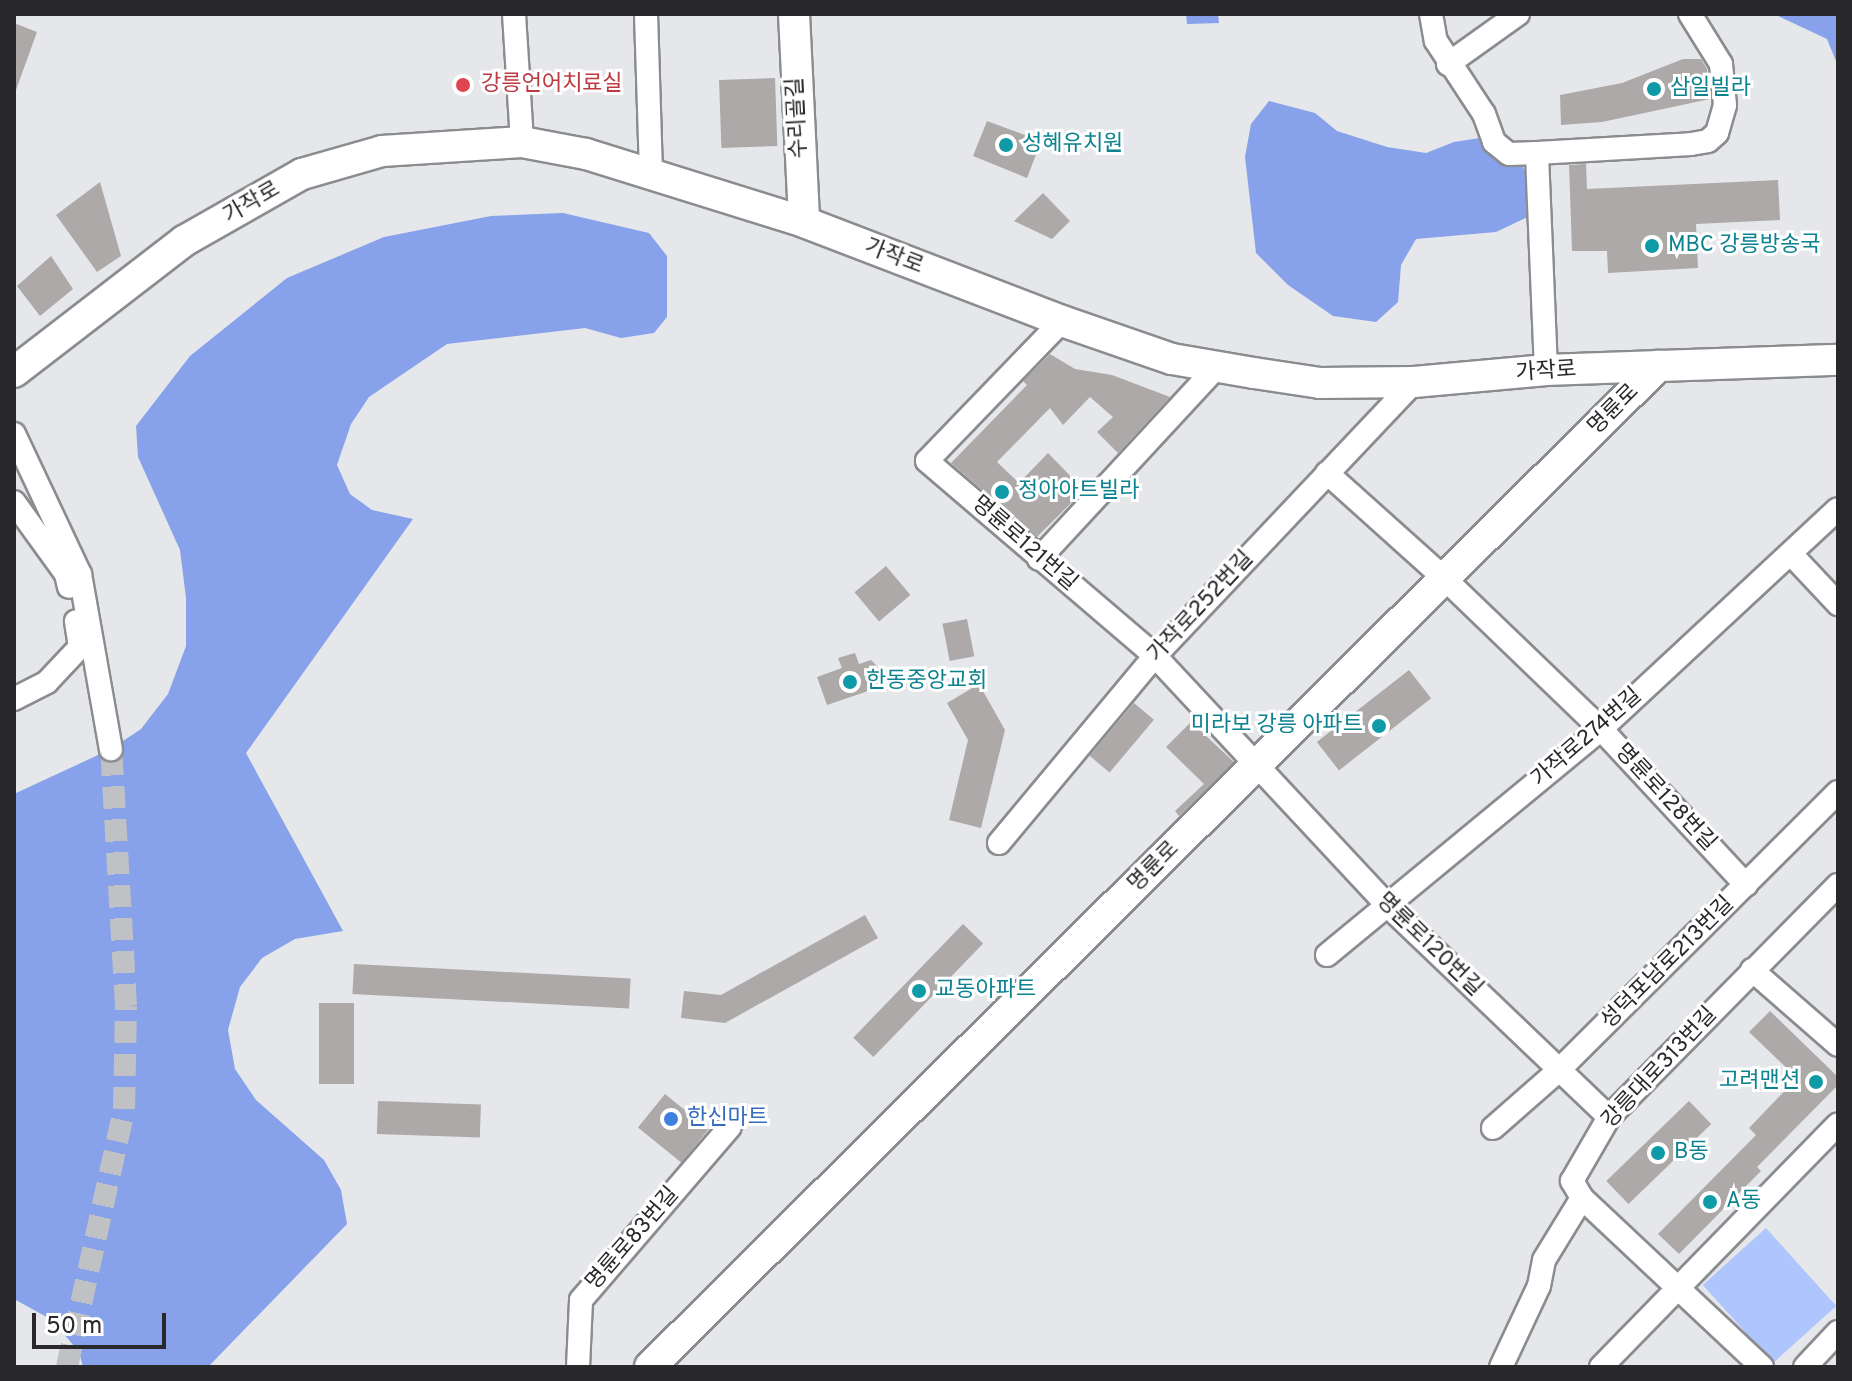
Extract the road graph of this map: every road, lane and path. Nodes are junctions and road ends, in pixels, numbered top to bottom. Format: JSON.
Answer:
{"nodes":[{"id":1,"x":514,"y":14,"type":"edge"},
{"id":2,"x":646,"y":14,"type":"edge"},
{"id":3,"x":794,"y":14,"type":"edge"},
{"id":4,"x":1431,"y":14,"type":"edge"},
{"id":5,"x":1518,"y":14,"type":"edge"},
{"id":6,"x":1690,"y":14,"type":"edge"},
{"id":7,"x":1448,"y":64,"type":"junction"},
{"id":8,"x":522,"y":142,"type":"junction"},
{"id":9,"x":1537,"y":153,"type":"junction"},
{"id":10,"x":651,"y":173,"type":"junction"},
{"id":11,"x":804,"y":222,"type":"junction"},
{"id":12,"x":1062,"y":321,"type":"junction"},
{"id":13,"x":1838,"y":360,"type":"edge"},
{"id":14,"x":1658,"y":366,"type":"junction"},
{"id":15,"x":1217,"y":367,"type":"junction"},
{"id":16,"x":1546,"y":370,"type":"junction"},
{"id":17,"x":14,"y":372,"type":"edge"},
{"id":18,"x":1414,"y":382,"type":"junction"},
{"id":19,"x":14,"y":434,"type":"edge"},
{"id":20,"x":1327,"y":473,"type":"junction"},
{"id":21,"x":14,"y":502,"type":"edge"},
{"id":22,"x":1838,"y":509,"type":"edge"},
{"id":23,"x":1791,"y":554,"type":"junction"},
{"id":24,"x":1039,"y":559,"type":"junction"},
{"id":25,"x":1444,"y":578,"type":"junction"},
{"id":26,"x":1838,"y":604,"type":"edge"},
{"id":27,"x":1155,"y":656,"type":"junction"},
{"id":28,"x":14,"y":699,"type":"edge"},
{"id":29,"x":1601,"y":729,"type":"junction"},
{"id":30,"x":111,"y":749,"type":"tunnel mouth"},
{"id":31,"x":1255,"y":766,"type":"junction"},
{"id":32,"x":1838,"y":792,"type":"edge"},
{"id":33,"x":999,"y":843,"type":"dead end"},
{"id":34,"x":1746,"y":885,"type":"junction"},
{"id":35,"x":1838,"y":885,"type":"edge"},
{"id":36,"x":1387,"y":905,"type":"junction"},
{"id":37,"x":1327,"y":955,"type":"dead end"},
{"id":38,"x":1752,"y":970,"type":"junction"},
{"id":39,"x":1838,"y":1045,"type":"edge"},
{"id":40,"x":1559,"y":1070,"type":"junction"},
{"id":41,"x":1609,"y":1117,"type":"junction"},
{"id":42,"x":1838,"y":1124,"type":"edge"},
{"id":43,"x":730,"y":1127,"type":"dead end"},
{"id":44,"x":1493,"y":1128,"type":"dead end"},
{"id":45,"x":1582,"y":1198,"type":"junction"},
{"id":46,"x":1680,"y":1287,"type":"junction"},
{"id":47,"x":1838,"y":1332,"type":"edge"},
{"id":48,"x":578,"y":1367,"type":"edge"},
{"id":49,"x":650,"y":1367,"type":"edge"},
{"id":50,"x":1501,"y":1367,"type":"edge"},
{"id":51,"x":1601,"y":1367,"type":"edge"},
{"id":52,"x":1762,"y":1367,"type":"edge"},
{"id":53,"x":1805,"y":1367,"type":"edge"}],
"edges":[{"from":1,"to":8,"type":"street"},
{"from":2,"to":10,"type":"street"},
{"from":3,"to":11,"type":"street","name":"수리골길"},
{"from":4,"to":7,"type":"street"},
{"from":5,"to":7,"type":"street"},
{"from":6,"to":9,"type":"street"},
{"from":7,"to":9,"type":"street"},
{"from":8,"to":10,"type":"street","name":"가작로"},
{"from":8,"to":17,"type":"street","name":"가작로"},
{"from":9,"to":16,"type":"street"},
{"from":10,"to":11,"type":"street","name":"가작로"},
{"from":11,"to":12,"type":"street","name":"가작로"},
{"from":12,"to":15,"type":"street","name":"가작로"},
{"from":12,"to":24,"type":"street","name":"명륜로121번길"},
{"from":13,"to":14,"type":"street","name":"가작로"},
{"from":14,"to":16,"type":"street","name":"가작로"},
{"from":14,"to":25,"type":"street","name":"명륜로"},
{"from":15,"to":18,"type":"street","name":"가작로"},
{"from":15,"to":24,"type":"street"},
{"from":16,"to":18,"type":"street","name":"가작로"},
{"from":18,"to":20,"type":"street","name":"가작로252번길"},
{"from":19,"to":30,"type":"street"},
{"from":20,"to":25,"type":"street","name":"명륜로128번길"},
{"from":20,"to":27,"type":"street","name":"가작로252번길"},
{"from":21,"to":28,"type":"street"},
{"from":22,"to":23,"type":"street","name":"가작로274번길"},
{"from":23,"to":26,"type":"street"},
{"from":23,"to":29,"type":"street","name":"가작로274번길"},
{"from":24,"to":27,"type":"street","name":"명륜로121번길"},
{"from":25,"to":29,"type":"street","name":"명륜로128번길"},
{"from":25,"to":31,"type":"street","name":"명륜로"},
{"from":27,"to":31,"type":"street","name":"명륜로121번길"},
{"from":27,"to":33,"type":"street","name":"가작로252번길"},
{"from":29,"to":34,"type":"street","name":"명륜로128번길"},
{"from":29,"to":36,"type":"street","name":"가작로274번길"},
{"from":31,"to":36,"type":"street","name":"명륜로120번길"},
{"from":31,"to":49,"type":"street","name":"명륜로"},
{"from":32,"to":34,"type":"street","name":"성덕포남로213번길"},
{"from":34,"to":40,"type":"street","name":"성덕포남로213번길"},
{"from":35,"to":38,"type":"street","name":"강릉대로313번길"},
{"from":36,"to":37,"type":"street","name":"가작로274번길"},
{"from":36,"to":40,"type":"street","name":"명륜로120번길"},
{"from":38,"to":39,"type":"street"},
{"from":38,"to":41,"type":"street","name":"강릉대로313번길"},
{"from":40,"to":41,"type":"street","name":"명륜로120번길"},
{"from":40,"to":44,"type":"street","name":"성덕포남로213번길"},
{"from":41,"to":45,"type":"street","name":"강릉대로313번길"},
{"from":42,"to":46,"type":"street"},
{"from":43,"to":48,"type":"street","name":"명륜로83번길"},
{"from":45,"to":46,"type":"street"},
{"from":45,"to":50,"type":"street"},
{"from":46,"to":51,"type":"street"},
{"from":46,"to":52,"type":"street"},
{"from":47,"to":53,"type":"street"}]}
